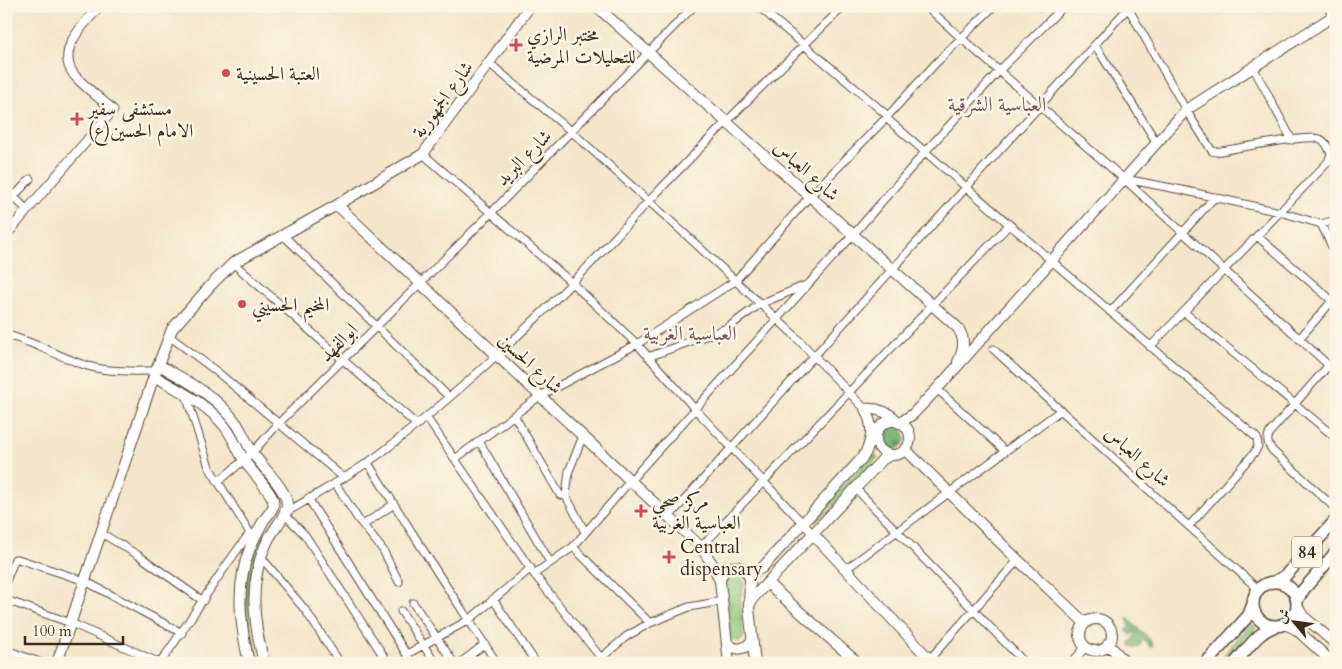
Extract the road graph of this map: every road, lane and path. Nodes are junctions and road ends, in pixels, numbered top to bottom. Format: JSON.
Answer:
{"nodes":[{"id":1,"x":100,"y":6,"type":"edge"},
{"id":2,"x":530,"y":6,"type":"edge"},
{"id":3,"x":596,"y":6,"type":"edge"},
{"id":4,"x":694,"y":6,"type":"edge"},
{"id":5,"x":758,"y":6,"type":"edge"},
{"id":6,"x":844,"y":6,"type":"edge"},
{"id":7,"x":926,"y":6,"type":"edge"},
{"id":8,"x":994,"y":6,"type":"edge"},
{"id":9,"x":1064,"y":6,"type":"edge"},
{"id":10,"x":1128,"y":7,"type":"edge"},
{"id":11,"x":1334,"y":12,"type":"edge"},
{"id":12,"x":961,"y":38,"type":"junction"},
{"id":13,"x":1095,"y":45,"type":"junction"},
{"id":14,"x":804,"y":46,"type":"junction"},
{"id":15,"x":648,"y":53,"type":"junction"},
{"id":16,"x":489,"y":63,"type":"junction"},
{"id":17,"x":1253,"y":67,"type":"junction"},
{"id":18,"x":999,"y":71,"type":"junction"},
{"id":19,"x":1040,"y":106,"type":"junction"},
{"id":20,"x":1186,"y":110,"type":"junction"},
{"id":21,"x":887,"y":117,"type":"junction"},
{"id":22,"x":726,"y":122,"type":"junction"},
{"id":23,"x":572,"y":132,"type":"junction"},
{"id":24,"x":1292,"y":140,"type":"junction"},
{"id":25,"x":1157,"y":143,"type":"junction"},
{"id":26,"x":925,"y":152,"type":"junction"},
{"id":27,"x":423,"y":154,"type":"junction"},
{"id":28,"x":30,"y":179,"type":"dead end"},
{"id":29,"x":1124,"y":179,"type":"junction"},
{"id":30,"x":966,"y":188,"type":"junction"},
{"id":31,"x":6,"y":190,"type":"edge"},
{"id":32,"x":810,"y":196,"type":"junction"},
{"id":33,"x":14,"y":197,"type":"junction"},
{"id":34,"x":1215,"y":197,"type":"junction"},
{"id":35,"x":649,"y":201,"type":"junction"},
{"id":36,"x":6,"y":205,"type":"edge"},
{"id":37,"x":337,"y":205,"type":"junction"},
{"id":38,"x":27,"y":210,"type":"junction"},
{"id":39,"x":1280,"y":212,"type":"junction"},
{"id":40,"x":491,"y":213,"type":"junction"},
{"id":41,"x":1336,"y":220,"type":"edge"},
{"id":42,"x":1321,"y":224,"type":"junction"},
{"id":43,"x":1010,"y":225,"type":"junction"},
{"id":44,"x":1182,"y":232,"type":"junction"},
{"id":45,"x":6,"y":234,"type":"edge"},
{"id":46,"x":282,"y":235,"type":"junction"},
{"id":47,"x":854,"y":235,"type":"junction"},
{"id":48,"x":1257,"y":236,"type":"junction"},
{"id":49,"x":1336,"y":255,"type":"edge"},
{"id":50,"x":1051,"y":261,"type":"junction"},
{"id":51,"x":233,"y":262,"type":"junction"},
{"id":52,"x":893,"y":269,"type":"junction"},
{"id":53,"x":1224,"y":270,"type":"junction"},
{"id":54,"x":735,"y":281,"type":"junction"},
{"id":55,"x":420,"y":283,"type":"junction"},
{"id":56,"x":572,"y":283,"type":"junction"},
{"id":57,"x":809,"y":284,"type":"junction"},
{"id":58,"x":783,"y":295,"type":"junction"},
{"id":59,"x":1334,"y":302,"type":"edge"},
{"id":60,"x":760,"y":304,"type":"junction"},
{"id":61,"x":790,"y":304,"type":"junction"},
{"id":62,"x":933,"y":305,"type":"junction"},
{"id":63,"x":1110,"y":312,"type":"junction"},
{"id":64,"x":1184,"y":312,"type":"junction"},
{"id":65,"x":777,"y":319,"type":"junction"},
{"id":66,"x":376,"y":326,"type":"junction"},
{"id":67,"x":6,"y":335,"type":"edge"},
{"id":68,"x":169,"y":336,"type":"junction"},
{"id":69,"x":1299,"y":339,"type":"junction"},
{"id":70,"x":637,"y":344,"type":"junction"},
{"id":71,"x":1150,"y":347,"type":"junction"},
{"id":72,"x":994,"y":349,"type":"dead end"},
{"id":73,"x":497,"y":356,"type":"junction"},
{"id":74,"x":648,"y":357,"type":"junction"},
{"id":75,"x":814,"y":357,"type":"junction"},
{"id":76,"x":343,"y":360,"type":"junction"},
{"id":77,"x":1328,"y":366,"type":"junction"},
{"id":78,"x":156,"y":371,"type":"junction"},
{"id":79,"x":1336,"y":372,"type":"edge"},
{"id":80,"x":951,"y":374,"type":"junction"},
{"id":81,"x":937,"y":389,"type":"junction"},
{"id":82,"x":849,"y":393,"type":"junction"},
{"id":83,"x":186,"y":395,"type":"junction"},
{"id":84,"x":540,"y":396,"type":"junction"},
{"id":85,"x":449,"y":397,"type":"junction"},
{"id":86,"x":1295,"y":404,"type":"junction"},
{"id":87,"x":695,"y":409,"type":"junction"},
{"id":88,"x":865,"y":410,"type":"junction"},
{"id":89,"x":1061,"y":410,"type":"junction"},
{"id":90,"x":514,"y":415,"type":"junction"},
{"id":91,"x":426,"y":417,"type":"junction"},
{"id":92,"x":279,"y":423,"type":"junction"},
{"id":93,"x":900,"y":423,"type":"junction"},
{"id":94,"x":417,"y":424,"type":"junction"},
{"id":95,"x":1336,"y":438,"type":"edge"},
{"id":96,"x":479,"y":441,"type":"junction"},
{"id":97,"x":581,"y":441,"type":"dead end"},
{"id":98,"x":732,"y":448,"type":"junction"},
{"id":99,"x":905,"y":449,"type":"junction"},
{"id":100,"x":1005,"y":451,"type":"junction"},
{"id":101,"x":252,"y":452,"type":"junction"},
{"id":102,"x":891,"y":454,"type":"junction"},
{"id":103,"x":455,"y":459,"type":"junction"},
{"id":104,"x":244,"y":460,"type":"junction"},
{"id":105,"x":368,"y":462,"type":"junction"},
{"id":106,"x":344,"y":478,"type":"junction"},
{"id":107,"x":630,"y":481,"type":"junction"},
{"id":108,"x":218,"y":482,"type":"junction"},
{"id":109,"x":763,"y":482,"type":"junction"},
{"id":110,"x":335,"y":483,"type":"junction"},
{"id":111,"x":856,"y":489,"type":"junction"},
{"id":112,"x":949,"y":492,"type":"junction"},
{"id":113,"x":566,"y":496,"type":"junction"},
{"id":114,"x":308,"y":498,"type":"junction"},
{"id":115,"x":394,"y":504,"type":"junction"},
{"id":116,"x":1336,"y":508,"type":"edge"},
{"id":117,"x":284,"y":514,"type":"junction"},
{"id":118,"x":669,"y":517,"type":"junction"},
{"id":119,"x":1336,"y":520,"type":"edge"},
{"id":120,"x":802,"y":523,"type":"junction"},
{"id":121,"x":363,"y":525,"type":"junction"},
{"id":122,"x":1189,"y":526,"type":"junction"},
{"id":123,"x":897,"y":531,"type":"junction"},
{"id":124,"x":584,"y":532,"type":"junction"},
{"id":125,"x":101,"y":533,"type":"junction"},
{"id":126,"x":813,"y":534,"type":"junction"},
{"id":127,"x":252,"y":536,"type":"junction"},
{"id":128,"x":573,"y":546,"type":"junction"},
{"id":129,"x":701,"y":547,"type":"junction"},
{"id":130,"x":1336,"y":552,"type":"edge"},
{"id":131,"x":261,"y":557,"type":"junction"},
{"id":132,"x":1018,"y":560,"type":"junction"},
{"id":133,"x":550,"y":562,"type":"junction"},
{"id":134,"x":846,"y":569,"type":"junction"},
{"id":135,"x":532,"y":571,"type":"junction"},
{"id":136,"x":747,"y":572,"type":"junction"},
{"id":137,"x":6,"y":581,"type":"edge"},
{"id":138,"x":85,"y":581,"type":"junction"},
{"id":139,"x":720,"y":581,"type":"junction"},
{"id":140,"x":1276,"y":581,"type":"junction"},
{"id":141,"x":399,"y":582,"type":"dead end"},
{"id":142,"x":767,"y":583,"type":"junction"},
{"id":143,"x":1258,"y":589,"type":"junction"},
{"id":144,"x":493,"y":599,"type":"junction"},
{"id":145,"x":6,"y":600,"type":"edge"},
{"id":146,"x":203,"y":601,"type":"junction"},
{"id":147,"x":722,"y":601,"type":"junction"},
{"id":148,"x":413,"y":603,"type":"dead end"},
{"id":149,"x":1297,"y":603,"type":"junction"},
{"id":150,"x":1253,"y":604,"type":"junction"},
{"id":151,"x":748,"y":608,"type":"junction"},
{"id":152,"x":973,"y":610,"type":"junction"},
{"id":153,"x":401,"y":611,"type":"dead end"},
{"id":154,"x":469,"y":620,"type":"junction"},
{"id":155,"x":650,"y":623,"type":"junction"},
{"id":156,"x":1085,"y":623,"type":"junction"},
{"id":157,"x":71,"y":624,"type":"junction"},
{"id":158,"x":1280,"y":625,"type":"junction"},
{"id":159,"x":182,"y":632,"type":"junction"},
{"id":160,"x":437,"y":638,"type":"junction"},
{"id":161,"x":752,"y":640,"type":"junction"},
{"id":162,"x":727,"y":642,"type":"junction"},
{"id":163,"x":485,"y":644,"type":"junction"},
{"id":164,"x":1108,"y":644,"type":"junction"},
{"id":165,"x":1336,"y":644,"type":"edge"},
{"id":166,"x":423,"y":645,"type":"junction"},
{"id":167,"x":1086,"y":647,"type":"junction"},
{"id":168,"x":6,"y":650,"type":"edge"},
{"id":169,"x":407,"y":654,"type":"junction"},
{"id":170,"x":603,"y":660,"type":"edge"},
{"id":171,"x":930,"y":662,"type":"edge"},
{"id":172,"x":42,"y":663,"type":"edge"},
{"id":173,"x":57,"y":663,"type":"edge"},
{"id":174,"x":160,"y":663,"type":"edge"},
{"id":175,"x":249,"y":663,"type":"edge"},
{"id":176,"x":264,"y":663,"type":"edge"},
{"id":177,"x":340,"y":663,"type":"edge"},
{"id":178,"x":388,"y":663,"type":"edge"},
{"id":179,"x":412,"y":663,"type":"edge"},
{"id":180,"x":435,"y":663,"type":"edge"},
{"id":181,"x":454,"y":663,"type":"edge"},
{"id":182,"x":460,"y":663,"type":"edge"},
{"id":183,"x":497,"y":663,"type":"edge"},
{"id":184,"x":536,"y":663,"type":"edge"},
{"id":185,"x":729,"y":663,"type":"edge"},
{"id":186,"x":755,"y":663,"type":"edge"},
{"id":187,"x":858,"y":663,"type":"edge"},
{"id":188,"x":1025,"y":663,"type":"edge"},
{"id":189,"x":1071,"y":663,"type":"edge"},
{"id":190,"x":1126,"y":663,"type":"edge"},
{"id":191,"x":1206,"y":663,"type":"edge"},
{"id":192,"x":1235,"y":663,"type":"edge"},
{"id":193,"x":1333,"y":663,"type":"edge"}],
"edges":[{"from":1,"to":38,"type":"street"},
{"from":2,"to":16,"type":"main road","name":"شارع الجمهورية"},
{"from":3,"to":15,"type":"main road","name":"شارع العباس"},
{"from":4,"to":15,"type":"street","name":"شارع البريد"},
{"from":5,"to":14,"type":"street"},
{"from":6,"to":14,"type":"street"},
{"from":7,"to":12,"type":"street"},
{"from":8,"to":12,"type":"street"},
{"from":9,"to":18,"type":"street"},
{"from":10,"to":13,"type":"street"},
{"from":10,"to":20,"type":"street"},
{"from":11,"to":17,"type":"main road"},
{"from":12,"to":18,"type":"street"},
{"from":12,"to":21,"type":"street"},
{"from":13,"to":19,"type":"street"},
{"from":13,"to":25,"type":"street"},
{"from":14,"to":21,"type":"street"},
{"from":14,"to":22,"type":"street"},
{"from":15,"to":22,"type":"main road","name":"شارع العباس"},
{"from":15,"to":23,"type":"street","name":"شارع البريد"},
{"from":16,"to":23,"type":"street"},
{"from":16,"to":27,"type":"main road","name":"شارع الجمهورية"},
{"from":17,"to":20,"type":"main road"},
{"from":17,"to":24,"type":"street"},
{"from":18,"to":19,"type":"street"},
{"from":18,"to":26,"type":"street"},
{"from":19,"to":29,"type":"street"},
{"from":19,"to":30,"type":"street"},
{"from":20,"to":24,"type":"street"},
{"from":20,"to":25,"type":"main road"},
{"from":21,"to":26,"type":"street"},
{"from":21,"to":32,"type":"street"},
{"from":22,"to":32,"type":"main road","name":"شارع العباس"},
{"from":22,"to":35,"type":"street"},
{"from":23,"to":35,"type":"street"},
{"from":23,"to":40,"type":"street","name":"شارع البريد"},
{"from":24,"to":39,"type":"street"},
{"from":25,"to":29,"type":"main road"},
{"from":26,"to":30,"type":"street"},
{"from":26,"to":47,"type":"street"},
{"from":27,"to":37,"type":"main road","name":"شارع الجمهورية"},
{"from":27,"to":40,"type":"street"},
{"from":28,"to":33,"type":"street"},
{"from":29,"to":34,"type":"street"},
{"from":29,"to":44,"type":"street"},
{"from":29,"to":50,"type":"main road"},
{"from":30,"to":43,"type":"street"},
{"from":30,"to":52,"type":"street"},
{"from":31,"to":33,"type":"street"},
{"from":32,"to":47,"type":"main road","name":"شارع العباس"},
{"from":32,"to":54,"type":"street"},
{"from":33,"to":36,"type":"street"},
{"from":33,"to":38,"type":"street"},
{"from":34,"to":39,"type":"street"},
{"from":34,"to":44,"type":"street"},
{"from":35,"to":54,"type":"street"},
{"from":35,"to":56,"type":"street"},
{"from":37,"to":46,"type":"main road","name":"شارع الجمهورية"},
{"from":37,"to":55,"type":"main road","name":"شارع الحسين"},
{"from":38,"to":45,"type":"street"},
{"from":39,"to":42,"type":"street"},
{"from":39,"to":48,"type":"street"},
{"from":40,"to":55,"type":"street","name":"شارع البريد"},
{"from":40,"to":56,"type":"street"},
{"from":41,"to":42,"type":"street"},
{"from":42,"to":49,"type":"street"},
{"from":43,"to":50,"type":"street"},
{"from":43,"to":62,"type":"street"},
{"from":44,"to":53,"type":"street"},
{"from":44,"to":63,"type":"street"},
{"from":46,"to":51,"type":"main road","name":"شارع الجمهورية"},
{"from":46,"to":66,"type":"street"},
{"from":47,"to":52,"type":"main road","name":"شارع العباس"},
{"from":47,"to":57,"type":"street"},
{"from":48,"to":53,"type":"street"},
{"from":48,"to":59,"type":"street"},
{"from":50,"to":63,"type":"street"},
{"from":50,"to":80,"type":"main road"},
{"from":51,"to":68,"type":"main road","name":"شارع الجمهورية"},
{"from":51,"to":76,"type":"street"},
{"from":52,"to":62,"type":"main road","name":"شارع العباس"},
{"from":52,"to":75,"type":"street"},
{"from":53,"to":64,"type":"street"},
{"from":53,"to":69,"type":"street"},
{"from":54,"to":60,"type":"street"},
{"from":54,"to":70,"type":"street"},
{"from":55,"to":66,"type":"street","name":"ابوالفهد"},
{"from":55,"to":73,"type":"main road","name":"شارع الحسين"},
{"from":56,"to":70,"type":"street"},
{"from":56,"to":73,"type":"street"},
{"from":57,"to":58,"type":"street"},
{"from":57,"to":61,"type":"street"},
{"from":58,"to":60,"type":"street"},
{"from":58,"to":61,"type":"street"},
{"from":59,"to":69,"type":"street"},
{"from":60,"to":65,"type":"street"},
{"from":60,"to":74,"type":"street"},
{"from":61,"to":65,"type":"street"},
{"from":62,"to":80,"type":"main road","name":"شارع العباس"},
{"from":62,"to":82,"type":"street"},
{"from":63,"to":71,"type":"street"},
{"from":64,"to":71,"type":"street"},
{"from":64,"to":86,"type":"street"},
{"from":65,"to":75,"type":"street"},
{"from":65,"to":87,"type":"street"},
{"from":66,"to":76,"type":"street","name":"ابوالفهد"},
{"from":66,"to":85,"type":"street"},
{"from":67,"to":78,"type":"street"},
{"from":68,"to":78,"type":"main road","name":"شارع الجمهورية"},
{"from":68,"to":92,"type":"street"},
{"from":69,"to":77,"type":"street"},
{"from":70,"to":74,"type":"street"},
{"from":70,"to":84,"type":"street"},
{"from":71,"to":122,"type":"street"},
{"from":72,"to":89,"type":"street","name":"شارع العباس"},
{"from":73,"to":84,"type":"main road","name":"شارع الحسين"},
{"from":73,"to":85,"type":"street"},
{"from":74,"to":87,"type":"street"},
{"from":75,"to":82,"type":"street"},
{"from":75,"to":98,"type":"street"},
{"from":76,"to":92,"type":"street","name":"ابوالفهد"},
{"from":76,"to":94,"type":"street"},
{"from":77,"to":79,"type":"street"},
{"from":77,"to":86,"type":"street"},
{"from":78,"to":83,"type":"main road"},
{"from":78,"to":101,"type":"main road"},
{"from":78,"to":125,"type":"main road","name":"شارع الجمهورية"},
{"from":80,"to":81,"type":"main road"},
{"from":81,"to":93,"type":"main road"},
{"from":81,"to":100,"type":"street"},
{"from":82,"to":88,"type":"street"},
{"from":82,"to":109,"type":"street"},
{"from":83,"to":104,"type":"main road"},
{"from":83,"to":108,"type":"street"},
{"from":84,"to":90,"type":"street"},
{"from":84,"to":107,"type":"main road","name":"شارع الحسين"},
{"from":85,"to":91,"type":"street"},
{"from":86,"to":95,"type":"street"},
{"from":86,"to":116,"type":"street"},
{"from":87,"to":98,"type":"street"},
{"from":87,"to":107,"type":"street"},
{"from":88,"to":93,"type":"main road"},
{"from":88,"to":120,"type":"main road"},
{"from":89,"to":100,"type":"street"},
{"from":89,"to":122,"type":"street","name":"شارع العباس"},
{"from":90,"to":96,"type":"street"},
{"from":90,"to":113,"type":"street"},
{"from":91,"to":94,"type":"street"},
{"from":91,"to":103,"type":"street"},
{"from":92,"to":101,"type":"street","name":"ابوالفهد"},
{"from":92,"to":106,"type":"street"},
{"from":93,"to":99,"type":"main road"},
{"from":93,"to":102,"type":"main road"},
{"from":94,"to":105,"type":"street"},
{"from":96,"to":103,"type":"street"},
{"from":96,"to":133,"type":"street"},
{"from":97,"to":113,"type":"street"},
{"from":98,"to":109,"type":"street"},
{"from":98,"to":118,"type":"street"},
{"from":99,"to":102,"type":"main road"},
{"from":99,"to":112,"type":"main road"},
{"from":100,"to":112,"type":"street"},
{"from":101,"to":104,"type":"street"},
{"from":101,"to":117,"type":"main road"},
{"from":102,"to":111,"type":"main road"},
{"from":103,"to":135,"type":"street"},
{"from":104,"to":108,"type":"street"},
{"from":104,"to":127,"type":"main road"},
{"from":105,"to":106,"type":"street"},
{"from":105,"to":115,"type":"street"},
{"from":106,"to":110,"type":"street"},
{"from":107,"to":118,"type":"main road","name":"شارع الحسين"},
{"from":107,"to":124,"type":"street"},
{"from":108,"to":127,"type":"street"},
{"from":109,"to":120,"type":"street"},
{"from":109,"to":129,"type":"street"},
{"from":110,"to":114,"type":"street"},
{"from":110,"to":121,"type":"street"},
{"from":111,"to":123,"type":"street"},
{"from":111,"to":126,"type":"main road"},
{"from":112,"to":123,"type":"street"},
{"from":112,"to":132,"type":"main road"},
{"from":113,"to":124,"type":"street"},
{"from":114,"to":117,"type":"street"},
{"from":114,"to":169,"type":"street"},
{"from":115,"to":121,"type":"street"},
{"from":115,"to":154,"type":"street"},
{"from":117,"to":131,"type":"main road"},
{"from":117,"to":178,"type":"street"},
{"from":118,"to":129,"type":"main road","name":"شارع الحسين"},
{"from":119,"to":140,"type":"highway","number":"84"},
{"from":120,"to":126,"type":"street"},
{"from":120,"to":136,"type":"main road"},
{"from":121,"to":141,"type":"street"},
{"from":122,"to":143,"type":"street","name":"شارع العباس"},
{"from":123,"to":134,"type":"street"},
{"from":123,"to":152,"type":"street"},
{"from":124,"to":128,"type":"street"},
{"from":125,"to":138,"type":"main road","name":"شارع الجمهورية"},
{"from":125,"to":146,"type":"street"},
{"from":126,"to":134,"type":"main road"},
{"from":126,"to":142,"type":"main road"},
{"from":127,"to":146,"type":"street"},
{"from":127,"to":175,"type":"main road"},
{"from":128,"to":133,"type":"street"},
{"from":128,"to":155,"type":"street"},
{"from":129,"to":139,"type":"main road","name":"شارع الحسين"},
{"from":130,"to":149,"type":"highway","number":"84"},
{"from":131,"to":176,"type":"main road"},
{"from":131,"to":177,"type":"street"},
{"from":132,"to":152,"type":"street"},
{"from":132,"to":156,"type":"main road"},
{"from":133,"to":135,"type":"street"},
{"from":134,"to":171,"type":"main road"},
{"from":135,"to":144,"type":"street"},
{"from":135,"to":170,"type":"street"},
{"from":136,"to":139,"type":"main road"},
{"from":136,"to":151,"type":"main road"},
{"from":137,"to":138,"type":"street"},
{"from":138,"to":157,"type":"main road","name":"شارع الجمهورية"},
{"from":138,"to":159,"type":"street"},
{"from":139,"to":147,"type":"main road"},
{"from":140,"to":143,"type":"highway","number":"84"},
{"from":140,"to":149,"type":"highway","number":"84"},
{"from":142,"to":151,"type":"main road"},
{"from":142,"to":187,"type":"main road"},
{"from":143,"to":150,"type":"highway"},
{"from":144,"to":154,"type":"street"},
{"from":144,"to":184,"type":"street"},
{"from":145,"to":157,"type":"street"},
{"from":146,"to":159,"type":"street"},
{"from":147,"to":155,"type":"street"},
{"from":147,"to":162,"type":"main road"},
{"from":148,"to":160,"type":"street"},
{"from":149,"to":158,"type":"highway","number":"84"},
{"from":149,"to":165,"type":"main road"},
{"from":150,"to":158,"type":"highway"},
{"from":150,"to":191,"type":"highway"},
{"from":151,"to":161,"type":"main road"},
{"from":152,"to":171,"type":"street"},
{"from":152,"to":188,"type":"street"},
{"from":153,"to":166,"type":"street"},
{"from":154,"to":160,"type":"street"},
{"from":154,"to":163,"type":"street"},
{"from":155,"to":170,"type":"street"},
{"from":156,"to":164,"type":"main road"},
{"from":156,"to":167,"type":"main road"},
{"from":157,"to":173,"type":"main road","name":"شارع الجمهورية"},
{"from":157,"to":174,"type":"street"},
{"from":158,"to":192,"type":"highway","number":"84"},
{"from":158,"to":193,"type":"main road"},
{"from":159,"to":174,"type":"street"},
{"from":160,"to":166,"type":"street"},
{"from":160,"to":181,"type":"street"},
{"from":161,"to":162,"type":"main road"},
{"from":161,"to":186,"type":"main road"},
{"from":162,"to":185,"type":"main road"},
{"from":163,"to":182,"type":"street"},
{"from":163,"to":183,"type":"street"},
{"from":164,"to":167,"type":"main road"},
{"from":164,"to":190,"type":"main road"},
{"from":166,"to":169,"type":"street"},
{"from":166,"to":180,"type":"street"},
{"from":167,"to":189,"type":"street"},
{"from":168,"to":172,"type":"street"},
{"from":169,"to":179,"type":"street"}]}
